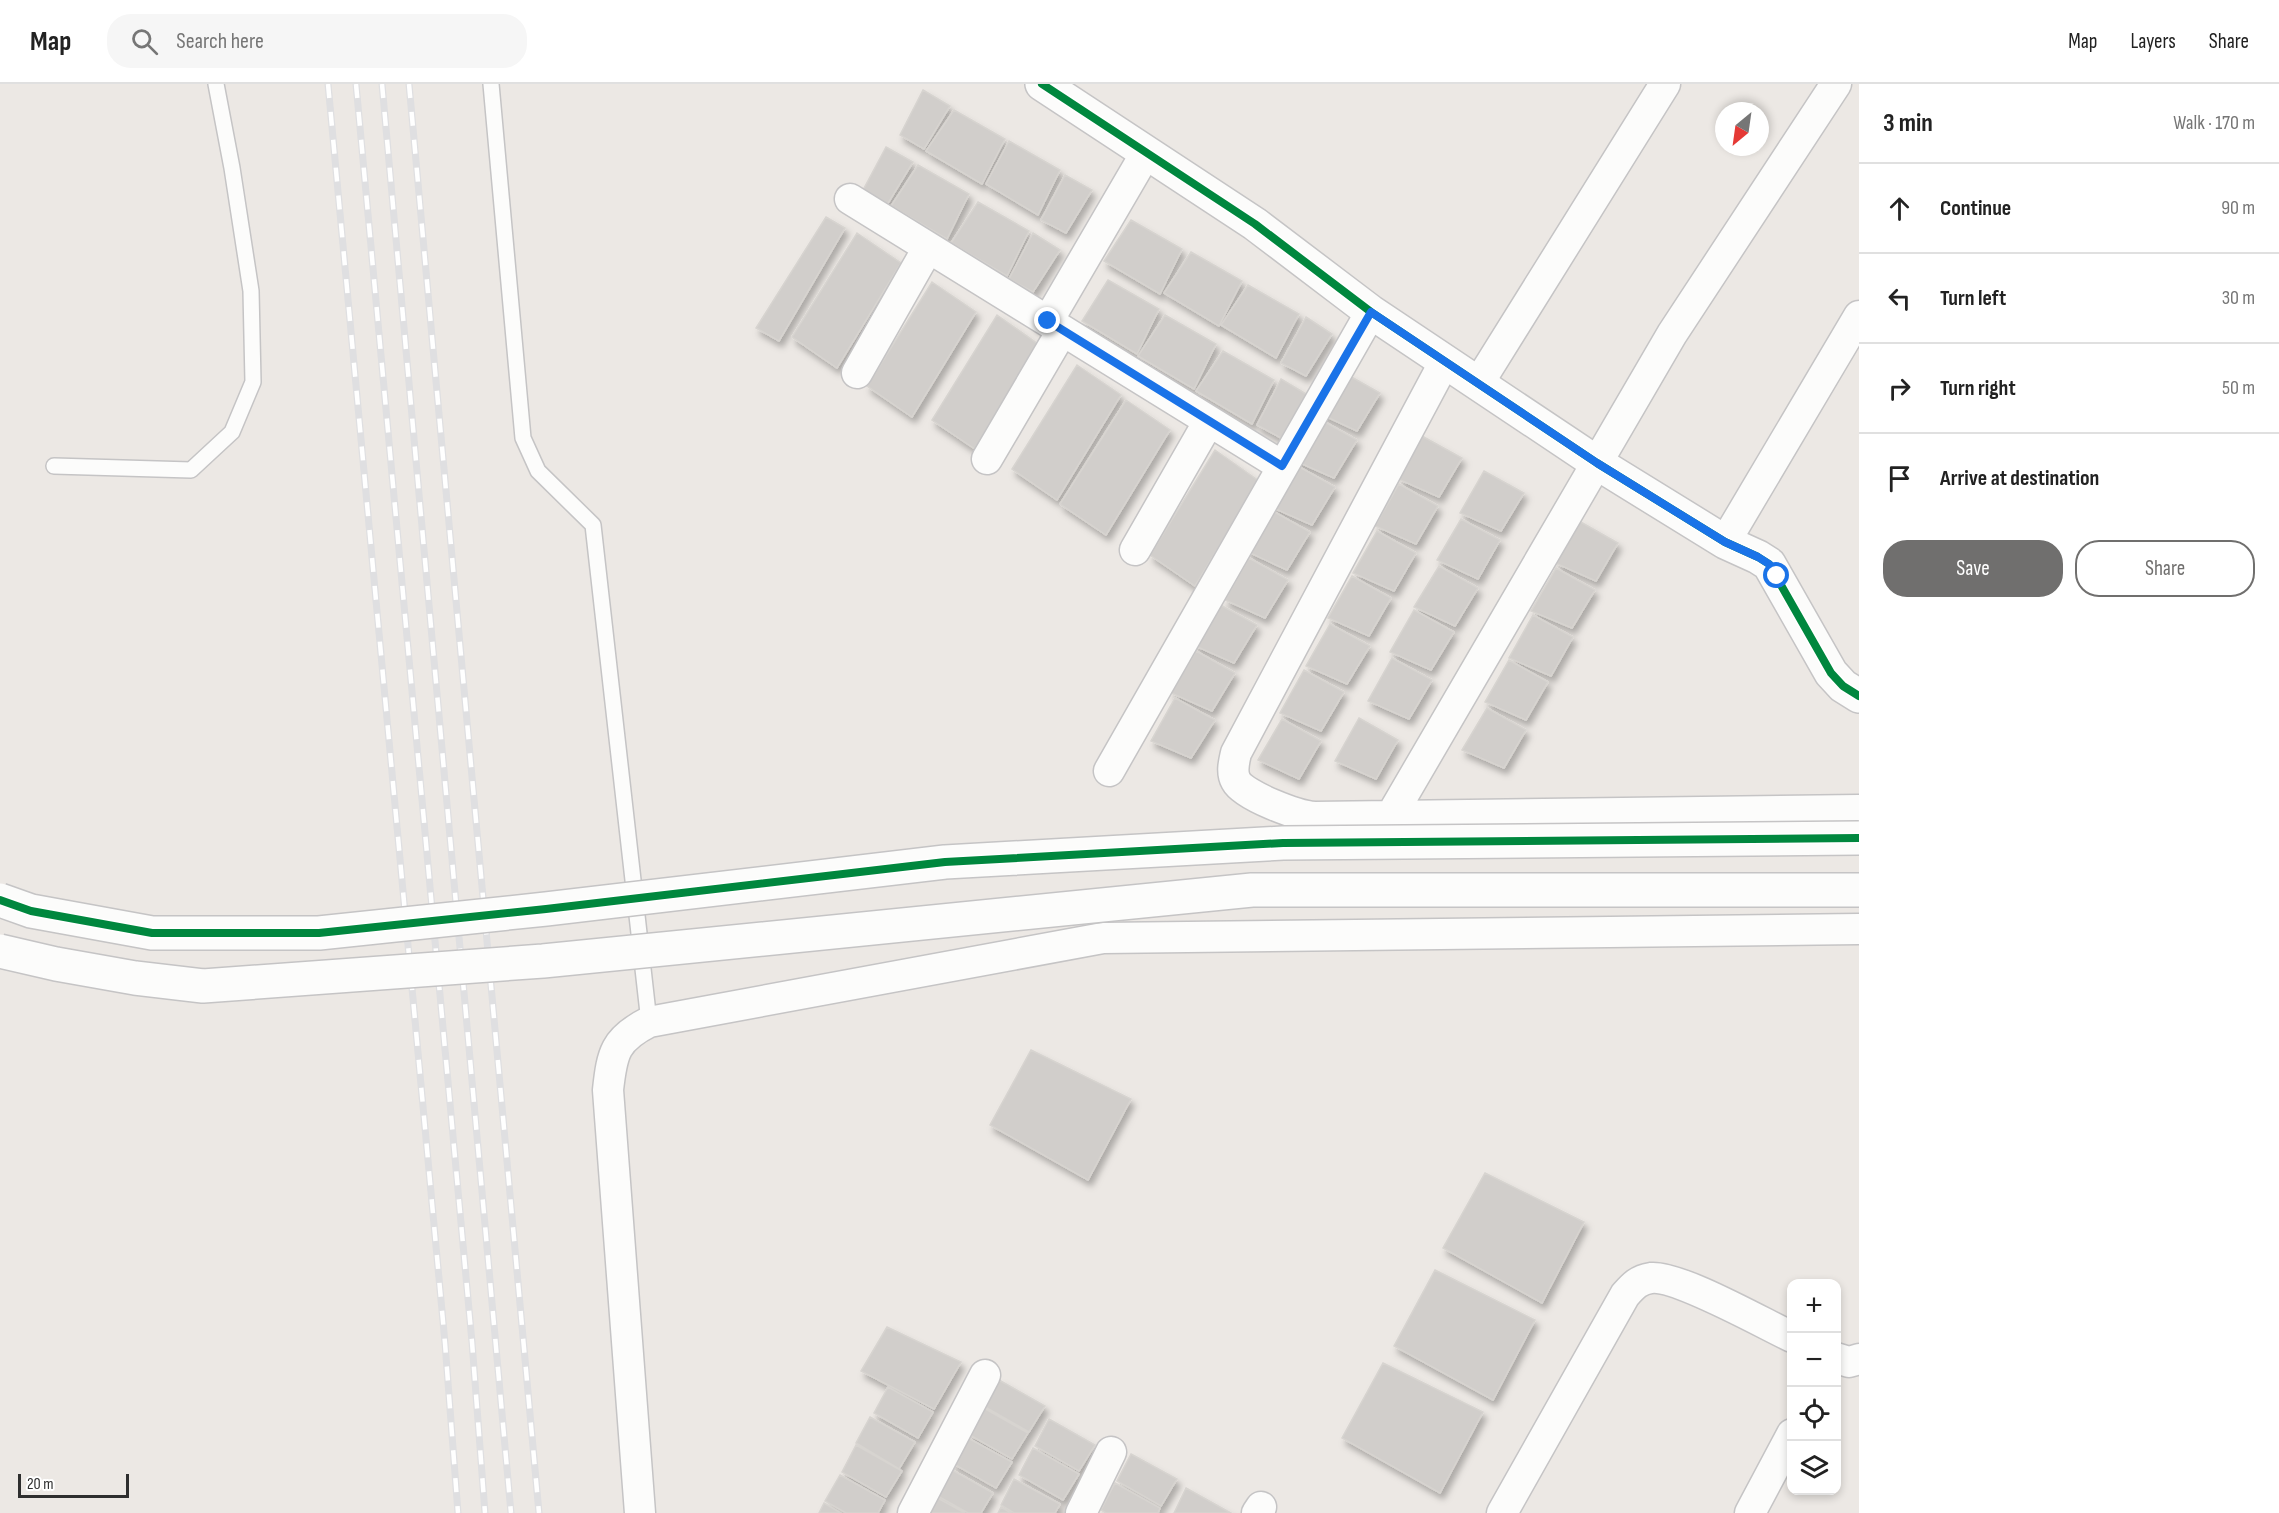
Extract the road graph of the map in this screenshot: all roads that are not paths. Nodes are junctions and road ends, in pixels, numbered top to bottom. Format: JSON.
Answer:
{"nodes":[{"id":1,"x":216,"y":84,"type":"edge"},
{"id":2,"x":491,"y":84,"type":"edge"},
{"id":3,"x":1042,"y":84,"type":"edge"},
{"id":4,"x":1665,"y":84,"type":"edge"},
{"id":5,"x":1836,"y":84,"type":"edge"},
{"id":6,"x":1146,"y":153,"type":"junction"},
{"id":7,"x":850,"y":200,"type":"dead end"},
{"id":8,"x":928,"y":248,"type":"junction"},
{"id":9,"x":1371,"y":312,"type":"junction"},
{"id":10,"x":1859,"y":316,"type":"edge"},
{"id":11,"x":1055,"y":326,"type":"junction"},
{"id":12,"x":1445,"y":361,"type":"junction"},
{"id":13,"x":857,"y":373,"type":"dead end"},
{"id":14,"x":1478,"y":384,"type":"junction"},
{"id":15,"x":1209,"y":421,"type":"junction"},
{"id":16,"x":987,"y":459,"type":"dead end"},
{"id":17,"x":1597,"y":463,"type":"junction"},
{"id":18,"x":54,"y":466,"type":"dead end"},
{"id":19,"x":1282,"y":466,"type":"junction"},
{"id":20,"x":1725,"y":542,"type":"junction"},
{"id":21,"x":1135,"y":550,"type":"dead end"},
{"id":22,"x":1859,"y":696,"type":"edge"},
{"id":23,"x":1109,"y":771,"type":"dead end"},
{"id":24,"x":1859,"y":810,"type":"edge"},
{"id":25,"x":1391,"y":816,"type":"junction"},
{"id":26,"x":1859,"y":838,"type":"edge"},
{"id":27,"x":1859,"y":890,"type":"edge"},
{"id":28,"x":0,"y":900,"type":"edge"},
{"id":29,"x":1859,"y":929,"type":"edge"},
{"id":30,"x":0,"y":951,"type":"edge"},
{"id":31,"x":649,"y":1022,"type":"junction"},
{"id":32,"x":1787,"y":1335,"type":"edge"},
{"id":33,"x":1859,"y":1359,"type":"edge"},
{"id":34,"x":1841,"y":1360,"type":"edge"},
{"id":35,"x":985,"y":1375,"type":"dead end"},
{"id":36,"x":1787,"y":1441,"type":"edge"},
{"id":37,"x":1112,"y":1452,"type":"dead end"},
{"id":38,"x":640,"y":1513,"type":"edge"},
{"id":39,"x":913,"y":1513,"type":"edge"},
{"id":40,"x":1081,"y":1513,"type":"edge"},
{"id":41,"x":1502,"y":1513,"type":"edge"},
{"id":42,"x":1750,"y":1513,"type":"edge"}],
"edges":[{"from":1,"to":18,"type":"lane"},
{"from":2,"to":31,"type":"lane"},
{"from":3,"to":6,"type":"street"},
{"from":4,"to":14,"type":"street"},
{"from":5,"to":17,"type":"street"},
{"from":6,"to":9,"type":"street"},
{"from":6,"to":11,"type":"street"},
{"from":7,"to":8,"type":"street"},
{"from":8,"to":11,"type":"street"},
{"from":8,"to":13,"type":"street"},
{"from":9,"to":12,"type":"street"},
{"from":9,"to":19,"type":"street"},
{"from":10,"to":20,"type":"street"},
{"from":11,"to":15,"type":"street"},
{"from":11,"to":16,"type":"street"},
{"from":12,"to":14,"type":"street"},
{"from":12,"to":25,"type":"street"},
{"from":14,"to":17,"type":"street"},
{"from":15,"to":19,"type":"street"},
{"from":15,"to":21,"type":"street"},
{"from":17,"to":20,"type":"street"},
{"from":17,"to":25,"type":"street"},
{"from":19,"to":23,"type":"street"},
{"from":20,"to":22,"type":"street"},
{"from":24,"to":25,"type":"street"},
{"from":26,"to":28,"type":"street","bridge":true},
{"from":27,"to":30,"type":"street","bridge":true},
{"from":29,"to":31,"type":"street"},
{"from":31,"to":38,"type":"street"},
{"from":32,"to":41,"type":"street"},
{"from":33,"to":34,"type":"street"},
{"from":35,"to":39,"type":"street"},
{"from":36,"to":42,"type":"street"},
{"from":37,"to":40,"type":"street"}]}
